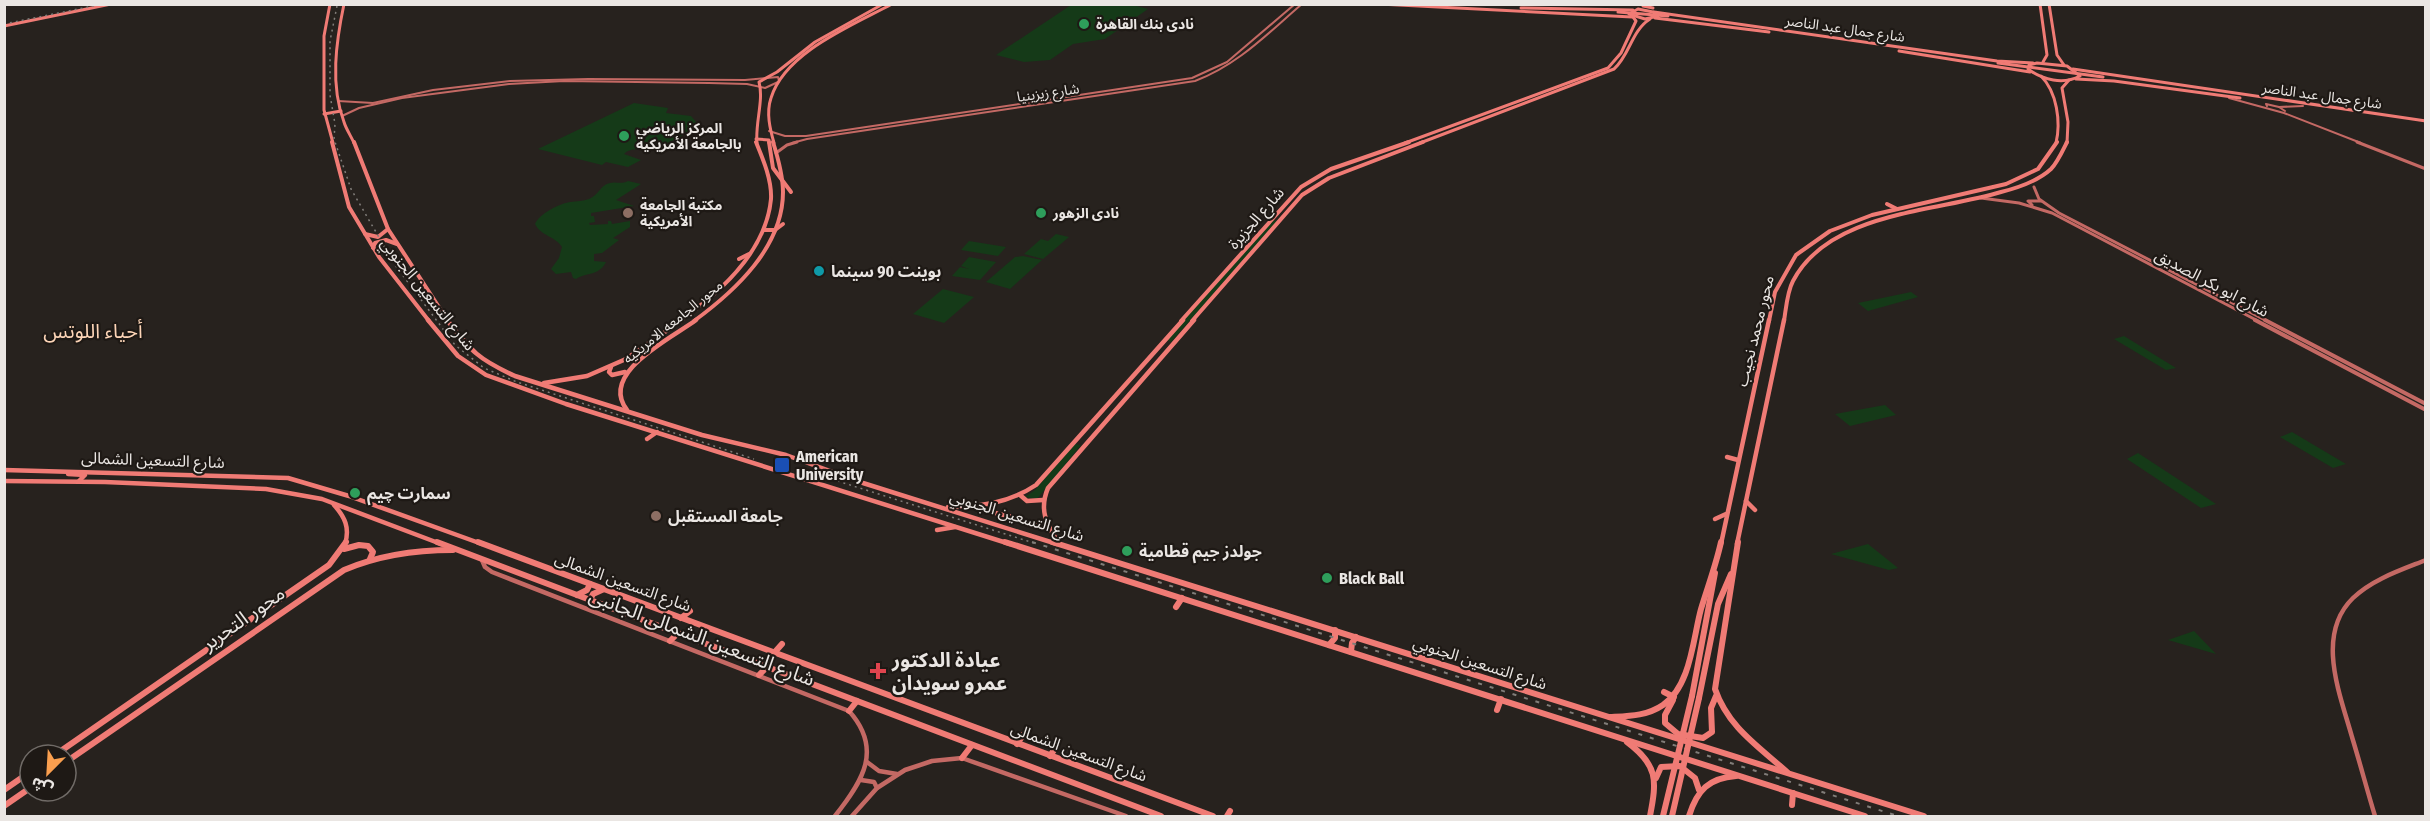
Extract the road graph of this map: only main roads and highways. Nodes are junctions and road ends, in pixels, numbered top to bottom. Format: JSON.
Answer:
{"nodes":[{"id":1,"x":96,"y":4,"type":"edge"},
{"id":2,"x":330,"y":4,"type":"edge"},
{"id":3,"x":344,"y":4,"type":"edge"},
{"id":4,"x":883,"y":4,"type":"edge"},
{"id":5,"x":1294,"y":4,"type":"edge"},
{"id":6,"x":1302,"y":4,"type":"edge"},
{"id":7,"x":1379,"y":4,"type":"edge"},
{"id":8,"x":1395,"y":4,"type":"edge"},
{"id":9,"x":2040,"y":4,"type":"edge"},
{"id":10,"x":2049,"y":4,"type":"edge"},
{"id":11,"x":109,"y":5,"type":"edge"},
{"id":12,"x":892,"y":5,"type":"edge"},
{"id":13,"x":1644,"y":5,"type":"edge"},
{"id":14,"x":82,"y":9,"type":"junction"},
{"id":15,"x":1638,"y":9,"type":"junction"},
{"id":16,"x":1653,"y":9,"type":"edge"},
{"id":17,"x":1519,"y":10,"type":"junction"},
{"id":18,"x":1633,"y":10,"type":"junction"},
{"id":19,"x":1617,"y":13,"type":"junction"},
{"id":20,"x":1667,"y":17,"type":"junction"},
{"id":21,"x":1634,"y":18,"type":"junction"},
{"id":22,"x":856,"y":19,"type":"junction"},
{"id":23,"x":1653,"y":19,"type":"junction"},
{"id":24,"x":864,"y":20,"type":"junction"},
{"id":25,"x":1645,"y":22,"type":"junction"},
{"id":26,"x":4,"y":24,"type":"edge"},
{"id":27,"x":1256,"y":37,"type":"junction"},
{"id":28,"x":1262,"y":38,"type":"junction"},
{"id":29,"x":1893,"y":49,"type":"junction"},
{"id":30,"x":2047,"y":59,"type":"junction"},
{"id":31,"x":2059,"y":60,"type":"junction"},
{"id":32,"x":1615,"y":62,"type":"junction"},
{"id":33,"x":2042,"y":62,"type":"junction"},
{"id":34,"x":1622,"y":63,"type":"junction"},
{"id":35,"x":2012,"y":63,"type":"junction"},
{"id":36,"x":2032,"y":63,"type":"junction"},
{"id":37,"x":2017,"y":68,"type":"junction"},
{"id":38,"x":2071,"y":68,"type":"junction"},
{"id":39,"x":787,"y":71,"type":"junction"},
{"id":40,"x":777,"y":72,"type":"junction"},
{"id":41,"x":2030,"y":72,"type":"junction"},
{"id":42,"x":2091,"y":73,"type":"junction"},
{"id":43,"x":1201,"y":76,"type":"junction"},
{"id":44,"x":2041,"y":76,"type":"junction"},
{"id":45,"x":767,"y":77,"type":"junction"},
{"id":46,"x":2103,"y":78,"type":"junction"},
{"id":47,"x":2076,"y":79,"type":"junction"},
{"id":48,"x":2096,"y":79,"type":"junction"},
{"id":49,"x":2069,"y":80,"type":"junction"},
{"id":50,"x":748,"y":82,"type":"junction"},
{"id":51,"x":779,"y":82,"type":"junction"},
{"id":52,"x":759,"y":87,"type":"junction"},
{"id":53,"x":2052,"y":88,"type":"junction"},
{"id":54,"x":2062,"y":88,"type":"junction"},
{"id":55,"x":452,"y":89,"type":"junction"},
{"id":56,"x":773,"y":92,"type":"junction"},
{"id":57,"x":762,"y":94,"type":"junction"},
{"id":58,"x":2217,"y":95,"type":"junction"},
{"id":59,"x":2245,"y":95,"type":"junction"},
{"id":60,"x":2064,"y":99,"type":"junction"},
{"id":61,"x":2072,"y":100,"type":"dead end"},
{"id":62,"x":338,"y":101,"type":"junction"},
{"id":63,"x":356,"y":104,"type":"junction"},
{"id":64,"x":2303,"y":106,"type":"junction"},
{"id":65,"x":2279,"y":107,"type":"junction"},
{"id":66,"x":359,"y":108,"type":"junction"},
{"id":67,"x":2273,"y":109,"type":"junction"},
{"id":68,"x":2065,"y":110,"type":"junction"},
{"id":69,"x":2074,"y":112,"type":"dead end"},
{"id":70,"x":324,"y":114,"type":"junction"},
{"id":71,"x":342,"y":114,"type":"junction"},
{"id":72,"x":967,"y":114,"type":"junction"},
{"id":73,"x":2426,"y":122,"type":"edge"},
{"id":74,"x":879,"y":128,"type":"junction"},
{"id":75,"x":1457,"y":128,"type":"junction"},
{"id":76,"x":769,"y":131,"type":"junction"},
{"id":77,"x":872,"y":132,"type":"dead end"},
{"id":78,"x":806,"y":137,"type":"junction"},
{"id":79,"x":756,"y":139,"type":"junction"},
{"id":80,"x":2066,"y":144,"type":"junction"},
{"id":81,"x":2075,"y":145,"type":"dead end"},
{"id":82,"x":2047,"y":149,"type":"dead end"},
{"id":83,"x":2054,"y":151,"type":"junction"},
{"id":84,"x":776,"y":153,"type":"junction"},
{"id":85,"x":2426,"y":168,"type":"edge"},
{"id":86,"x":2024,"y":171,"type":"dead end"},
{"id":87,"x":2030,"y":173,"type":"junction"},
{"id":88,"x":781,"y":177,"type":"junction"},
{"id":89,"x":2004,"y":184,"type":"junction"},
{"id":90,"x":2034,"y":187,"type":"dead end"},
{"id":91,"x":2016,"y":188,"type":"junction"},
{"id":92,"x":1983,"y":190,"type":"junction"},
{"id":93,"x":791,"y":192,"type":"dead end"},
{"id":94,"x":2003,"y":192,"type":"junction"},
{"id":95,"x":1980,"y":198,"type":"junction"},
{"id":96,"x":1287,"y":200,"type":"junction"},
{"id":97,"x":1296,"y":202,"type":"junction"},
{"id":98,"x":2041,"y":202,"type":"junction"},
{"id":99,"x":1887,"y":204,"type":"dead end"},
{"id":100,"x":2040,"y":208,"type":"junction"},
{"id":101,"x":1897,"y":209,"type":"junction"},
{"id":102,"x":767,"y":221,"type":"junction"},
{"id":103,"x":778,"y":221,"type":"junction"},
{"id":104,"x":783,"y":224,"type":"dead end"},
{"id":105,"x":388,"y":229,"type":"junction"},
{"id":106,"x":764,"y":230,"type":"junction"},
{"id":107,"x":775,"y":230,"type":"junction"},
{"id":108,"x":363,"y":233,"type":"junction"},
{"id":109,"x":397,"y":244,"type":"junction"},
{"id":110,"x":373,"y":248,"type":"junction"},
{"id":111,"x":752,"y":252,"type":"junction"},
{"id":112,"x":739,"y":259,"type":"dead end"},
{"id":113,"x":2199,"y":285,"type":"junction"},
{"id":114,"x":2193,"y":287,"type":"junction"},
{"id":115,"x":734,"y":288,"type":"junction"},
{"id":116,"x":741,"y":289,"type":"dead end"},
{"id":117,"x":1762,"y":313,"type":"dead end"},
{"id":118,"x":1770,"y":315,"type":"junction"},
{"id":119,"x":1162,"y":342,"type":"junction"},
{"id":120,"x":1173,"y":344,"type":"junction"},
{"id":121,"x":1157,"y":348,"type":"junction"},
{"id":122,"x":1167,"y":350,"type":"junction"},
{"id":123,"x":1759,"y":365,"type":"junction"},
{"id":124,"x":1774,"y":365,"type":"junction"},
{"id":125,"x":2350,"y":365,"type":"junction"},
{"id":126,"x":2343,"y":366,"type":"junction"},
{"id":127,"x":612,"y":367,"type":"junction"},
{"id":128,"x":628,"y":372,"type":"junction"},
{"id":129,"x":1766,"y":379,"type":"junction"},
{"id":130,"x":1755,"y":382,"type":"junction"},
{"id":131,"x":539,"y":383,"type":"junction"},
{"id":132,"x":1109,"y":401,"type":"junction"},
{"id":133,"x":2426,"y":404,"type":"edge"},
{"id":134,"x":1119,"y":406,"type":"junction"},
{"id":135,"x":627,"y":410,"type":"junction"},
{"id":136,"x":2426,"y":410,"type":"edge"},
{"id":137,"x":657,"y":432,"type":"junction"},
{"id":138,"x":647,"y":439,"type":"dead end"},
{"id":139,"x":1727,"y":457,"type":"dead end"},
{"id":140,"x":1738,"y":460,"type":"junction"},
{"id":141,"x":4,"y":470,"type":"edge"},
{"id":142,"x":48,"y":471,"type":"junction"},
{"id":143,"x":4,"y":481,"type":"edge"},
{"id":144,"x":76,"y":482,"type":"junction"},
{"id":145,"x":266,"y":489,"type":"junction"},
{"id":146,"x":1020,"y":495,"type":"junction"},
{"id":147,"x":260,"y":496,"type":"dead end"},
{"id":148,"x":1043,"y":500,"type":"junction"},
{"id":149,"x":1746,"y":501,"type":"junction"},
{"id":150,"x":332,"y":503,"type":"junction"},
{"id":151,"x":942,"y":507,"type":"junction"},
{"id":152,"x":970,"y":507,"type":"junction"},
{"id":153,"x":1755,"y":510,"type":"dead end"},
{"id":154,"x":1726,"y":514,"type":"junction"},
{"id":155,"x":1715,"y":519,"type":"dead end"},
{"id":156,"x":956,"y":527,"type":"junction"},
{"id":157,"x":937,"y":530,"type":"dead end"},
{"id":158,"x":1050,"y":530,"type":"junction"},
{"id":159,"x":1058,"y":542,"type":"junction"},
{"id":160,"x":343,"y":549,"type":"junction"},
{"id":161,"x":457,"y":551,"type":"junction"},
{"id":162,"x":370,"y":559,"type":"junction"},
{"id":163,"x":482,"y":560,"type":"junction"},
{"id":164,"x":2426,"y":560,"type":"edge"},
{"id":165,"x":1717,"y":562,"type":"junction"},
{"id":166,"x":1732,"y":569,"type":"junction"},
{"id":167,"x":590,"y":584,"type":"junction"},
{"id":168,"x":604,"y":590,"type":"junction"},
{"id":169,"x":577,"y":595,"type":"junction"},
{"id":170,"x":1182,"y":598,"type":"junction"},
{"id":171,"x":590,"y":600,"type":"junction"},
{"id":172,"x":1176,"y":607,"type":"dead end"},
{"id":173,"x":690,"y":610,"type":"dead end"},
{"id":174,"x":681,"y":618,"type":"junction"},
{"id":175,"x":1335,"y":630,"type":"junction"},
{"id":176,"x":678,"y":633,"type":"junction"},
{"id":177,"x":1356,"y":637,"type":"junction"},
{"id":178,"x":670,"y":641,"type":"junction"},
{"id":179,"x":782,"y":644,"type":"dead end"},
{"id":180,"x":1329,"y":645,"type":"junction"},
{"id":181,"x":1351,"y":652,"type":"junction"},
{"id":182,"x":774,"y":653,"type":"junction"},
{"id":183,"x":767,"y":667,"type":"junction"},
{"id":184,"x":759,"y":675,"type":"junction"},
{"id":185,"x":1664,"y":692,"type":"dead end"},
{"id":186,"x":1716,"y":696,"type":"junction"},
{"id":187,"x":1674,"y":697,"type":"junction"},
{"id":188,"x":1695,"y":697,"type":"junction"},
{"id":189,"x":1501,"y":699,"type":"junction"},
{"id":190,"x":857,"y":701,"type":"junction"},
{"id":191,"x":1497,"y":710,"type":"dead end"},
{"id":192,"x":849,"y":711,"type":"junction"},
{"id":193,"x":1600,"y":716,"type":"junction"},
{"id":194,"x":1023,"y":735,"type":"dead end"},
{"id":195,"x":1619,"y":738,"type":"junction"},
{"id":196,"x":68,"y":743,"type":"edge"},
{"id":197,"x":1017,"y":744,"type":"junction"},
{"id":198,"x":972,"y":745,"type":"junction"},
{"id":199,"x":1056,"y":747,"type":"dead end"},
{"id":200,"x":78,"y":754,"type":"edge"},
{"id":201,"x":1050,"y":756,"type":"junction"},
{"id":202,"x":962,"y":758,"type":"junction"},
{"id":203,"x":866,"y":761,"type":"junction"},
{"id":204,"x":899,"y":774,"type":"junction"},
{"id":205,"x":1790,"y":775,"type":"junction"},
{"id":206,"x":1739,"y":776,"type":"junction"},
{"id":207,"x":1656,"y":778,"type":"junction"},
{"id":208,"x":18,"y":780,"type":"edge"},
{"id":209,"x":860,"y":781,"type":"junction"},
{"id":210,"x":877,"y":788,"type":"junction"},
{"id":211,"x":4,"y":790,"type":"edge"},
{"id":212,"x":1699,"y":790,"type":"junction"},
{"id":213,"x":1793,"y":793,"type":"junction"},
{"id":214,"x":18,"y":796,"type":"edge"},
{"id":215,"x":1792,"y":805,"type":"dead end"},
{"id":216,"x":4,"y":806,"type":"edge"},
{"id":217,"x":835,"y":816,"type":"edge"},
{"id":218,"x":852,"y":816,"type":"edge"},
{"id":219,"x":1126,"y":816,"type":"edge"},
{"id":220,"x":1161,"y":816,"type":"edge"},
{"id":221,"x":1213,"y":816,"type":"edge"},
{"id":222,"x":1650,"y":816,"type":"edge"},
{"id":223,"x":1663,"y":816,"type":"edge"},
{"id":224,"x":1672,"y":816,"type":"edge"},
{"id":225,"x":1689,"y":816,"type":"edge"},
{"id":226,"x":1865,"y":816,"type":"edge"},
{"id":227,"x":1924,"y":816,"type":"edge"},
{"id":228,"x":2375,"y":816,"type":"edge"}],
"edges":[{"from":1,"to":14,"type":"main road"},
{"from":2,"to":70,"type":"main road","name":"شارع التسعين الجنوبي"},
{"from":3,"to":62,"type":"main road","name":"شارع التسعين الجنوبي"},
{"from":4,"to":22,"type":"main road"},
{"from":5,"to":27,"type":"main road","name":"شارع زيزينيا"},
{"from":6,"to":28,"type":"main road","name":"شارع زيزينيا"},
{"from":7,"to":17,"type":"main road"},
{"from":8,"to":17,"type":"main road"},
{"from":9,"to":30,"type":"main road"},
{"from":10,"to":31,"type":"main road"},
{"from":11,"to":14,"type":"main road"},
{"from":12,"to":24,"type":"main road","name":"محور الجامعه الامريكيه"},
{"from":13,"to":15,"type":"main road"},
{"from":13,"to":16,"type":"main road"},
{"from":14,"to":26,"type":"main road"},
{"from":14,"to":26,"type":"main road"},
{"from":15,"to":16,"type":"main road"},
{"from":15,"to":18,"type":"main road"},
{"from":16,"to":20,"type":"main road","name":"شارع جمال عبد الناصر"},
{"from":16,"to":23,"type":"main road"},
{"from":17,"to":19,"type":"main road"},
{"from":18,"to":19,"type":"main road"},
{"from":18,"to":21,"type":"main road"},
{"from":19,"to":20,"type":"main road","bridge":true},
{"from":19,"to":21,"type":"main road"},
{"from":20,"to":23,"type":"main road","name":"شارع جمال عبد الناصر"},
{"from":20,"to":29,"type":"main road","name":"شارع جمال عبد الناصر"},
{"from":20,"to":29,"type":"main road","name":"شارع جمال عبد الناصر"},
{"from":21,"to":23,"type":"main road","name":"شارع جمال عبد الناصر"},
{"from":21,"to":25,"type":"main road"},
{"from":21,"to":32,"type":"main road"},
{"from":22,"to":24,"type":"main road"},
{"from":22,"to":40,"type":"main road"},
{"from":23,"to":25,"type":"main road"},
{"from":24,"to":39,"type":"main road","name":"محور الجامعه الامريكيه"},
{"from":25,"to":34,"type":"main road"},
{"from":27,"to":28,"type":"main road"},
{"from":27,"to":43,"type":"main road","name":"شارع زيزينيا"},
{"from":28,"to":43,"type":"main road","name":"شارع زيزينيا"},
{"from":29,"to":35,"type":"main road","name":"شارع جمال عبد الناصر"},
{"from":29,"to":37,"type":"main road","name":"شارع جمال عبد الناصر"},
{"from":29,"to":46,"type":"main road","bridge":true},
{"from":30,"to":31,"type":"main road"},
{"from":30,"to":33,"type":"main road"},
{"from":31,"to":38,"type":"main road"},
{"from":32,"to":34,"type":"main road"},
{"from":32,"to":75,"type":"main road","name":"شارع الجزيرة"},
{"from":33,"to":36,"type":"main road","name":"شارع جمال عبد الناصر"},
{"from":33,"to":38,"type":"main road","name":"شارع جمال عبد الناصر"},
{"from":34,"to":75,"type":"main road","name":"شارع الجزيرة"},
{"from":35,"to":36,"type":"main road","name":"شارع جمال عبد الناصر"},
{"from":35,"to":37,"type":"main road"},
{"from":36,"to":41,"type":"main road"},
{"from":37,"to":41,"type":"main road","name":"شارع جمال عبد الناصر"},
{"from":38,"to":42,"type":"main road","name":"شارع جمال عبد الناصر"},
{"from":38,"to":47,"type":"main road"},
{"from":39,"to":40,"type":"main road"},
{"from":39,"to":51,"type":"main road","name":"محور الجامعه الامريكيه"},
{"from":40,"to":45,"type":"main road"},
{"from":41,"to":44,"type":"main road","name":"شارع جمال عبد الناصر"},
{"from":42,"to":48,"type":"main road"},
{"from":42,"to":59,"type":"main road","name":"شارع جمال عبد الناصر"},
{"from":43,"to":72,"type":"main road","name":"شارع زيزينيا"},
{"from":44,"to":49,"type":"main road","name":"شارع جمال عبد الناصر"},
{"from":44,"to":53,"type":"main road"},
{"from":45,"to":50,"type":"main road"},
{"from":45,"to":51,"type":"main road"},
{"from":45,"to":52,"type":"main road"},
{"from":46,"to":58,"type":"main road"},
{"from":46,"to":59,"type":"main road"},
{"from":47,"to":48,"type":"main road","name":"شارع جمال عبد الناصر"},
{"from":47,"to":49,"type":"main road","name":"شارع جمال عبد الناصر"},
{"from":48,"to":58,"type":"main road","name":"شارع جمال عبد الناصر"},
{"from":49,"to":54,"type":"main road"},
{"from":50,"to":52,"type":"main road"},
{"from":50,"to":55,"type":"main road"},
{"from":51,"to":52,"type":"main road"},
{"from":51,"to":56,"type":"main road","name":"محور الجامعه الامريكيه"},
{"from":52,"to":57,"type":"main road"},
{"from":53,"to":54,"type":"main road"},
{"from":53,"to":83,"type":"main road"},
{"from":54,"to":60,"type":"main road"},
{"from":55,"to":63,"type":"main road"},
{"from":55,"to":66,"type":"main road"},
{"from":56,"to":57,"type":"main road"},
{"from":56,"to":76,"type":"main road","name":"محور الجامعه الامريكيه"},
{"from":57,"to":79,"type":"main road","name":"محور الجامعه الامريكيه"},
{"from":58,"to":64,"type":"main road","name":"شارع جمال عبد الناصر"},
{"from":58,"to":67,"type":"main road"},
{"from":59,"to":73,"type":"main road","name":"شارع جمال عبد الناصر"},
{"from":60,"to":61,"type":"main road"},
{"from":60,"to":68,"type":"main road"},
{"from":62,"to":63,"type":"main road"},
{"from":62,"to":71,"type":"main road","name":"شارع التسعين الجنوبي"},
{"from":63,"to":66,"type":"main road"},
{"from":64,"to":65,"type":"main road"},
{"from":64,"to":73,"type":"main road","name":"شارع جمال عبد الناصر"},
{"from":65,"to":67,"type":"main road"},
{"from":65,"to":85,"type":"main road"},
{"from":66,"to":71,"type":"main road"},
{"from":67,"to":85,"type":"main road"},
{"from":68,"to":69,"type":"main road"},
{"from":68,"to":80,"type":"main road"},
{"from":70,"to":71,"type":"main road"},
{"from":70,"to":108,"type":"main road","name":"شارع التسعين الجنوبي"},
{"from":71,"to":105,"type":"main road","name":"شارع التسعين الجنوبي"},
{"from":72,"to":74,"type":"main road","name":"شارع زيزينيا"},
{"from":72,"to":78,"type":"main road","name":"شارع زيزينيا"},
{"from":74,"to":77,"type":"main road"},
{"from":74,"to":78,"type":"main road","name":"شارع زيزينيا"},
{"from":75,"to":96,"type":"main road","name":"شارع الجزيرة"},
{"from":75,"to":97,"type":"main road","name":"شارع الجزيرة"},
{"from":76,"to":78,"type":"main road","name":"شارع زيزينيا"},
{"from":76,"to":84,"type":"main road","name":"محور الجامعه الامريكيه"},
{"from":78,"to":84,"type":"main road","name":"شارع زيزينيا"},
{"from":79,"to":88,"type":"main road"},
{"from":79,"to":102,"type":"main road","name":"محور الجامعه الامريكيه"},
{"from":80,"to":81,"type":"main road"},
{"from":80,"to":91,"type":"main road","name":"محور محمد نجيب"},
{"from":82,"to":83,"type":"main road"},
{"from":83,"to":87,"type":"main road","name":"محور محمد نجيب"},
{"from":84,"to":88,"type":"main road","name":"محور الجامعه الامريكيه"},
{"from":86,"to":87,"type":"main road"},
{"from":87,"to":89,"type":"main road","name":"محور محمد نجيب"},
{"from":88,"to":93,"type":"main road"},
{"from":88,"to":103,"type":"main road","name":"محور الجامعه الامريكيه"},
{"from":89,"to":91,"type":"main road"},
{"from":89,"to":92,"type":"main road","name":"محور محمد نجيب"},
{"from":90,"to":98,"type":"main road"},
{"from":91,"to":94,"type":"main road","name":"محور محمد نجيب"},
{"from":92,"to":94,"type":"main road"},
{"from":92,"to":101,"type":"main road","name":"محور محمد نجيب"},
{"from":94,"to":95,"type":"main road","name":"محور محمد نجيب"},
{"from":95,"to":100,"type":"main road","name":"شارع ابو بكر الصديق"},
{"from":95,"to":124,"type":"main road","name":"محور محمد نجيب"},
{"from":96,"to":97,"type":"main road"},
{"from":96,"to":119,"type":"main road","name":"شارع الجزيرة"},
{"from":97,"to":120,"type":"main road","name":"شارع الجزيرة"},
{"from":98,"to":100,"type":"main road"},
{"from":98,"to":113,"type":"main road","name":"شارع ابو بكر الصديق"},
{"from":99,"to":101,"type":"main road"},
{"from":100,"to":114,"type":"main road","name":"شارع ابو بكر الصديق"},
{"from":101,"to":118,"type":"main road","name":"محور محمد نجيب"},
{"from":102,"to":103,"type":"main road"},
{"from":102,"to":106,"type":"main road","name":"محور الجامعه الامريكيه"},
{"from":103,"to":107,"type":"main road","name":"محور الجامعه الامريكيه"},
{"from":104,"to":107,"type":"main road"},
{"from":105,"to":108,"type":"main road"},
{"from":105,"to":109,"type":"main road","name":"شارع التسعين الجنوبي"},
{"from":106,"to":107,"type":"main road"},
{"from":106,"to":111,"type":"main road","name":"محور الجامعه الامريكيه"},
{"from":107,"to":115,"type":"main road","name":"محور الجامعه الامريكيه"},
{"from":108,"to":110,"type":"main road","name":"شارع التسعين الجنوبي"},
{"from":109,"to":110,"type":"main road"},
{"from":109,"to":131,"type":"main road","name":"شارع التسعين الجنوبي"},
{"from":110,"to":137,"type":"main road","name":"شارع التسعين الجنوبي"},
{"from":111,"to":112,"type":"main road"},
{"from":111,"to":127,"type":"main road","name":"محور الجامعه الامريكيه"},
{"from":113,"to":114,"type":"main road"},
{"from":113,"to":125,"type":"main road","name":"شارع ابو بكر الصديق"},
{"from":114,"to":126,"type":"main road","name":"شارع ابو بكر الصديق"},
{"from":115,"to":116,"type":"main road"},
{"from":115,"to":128,"type":"main road","name":"محور الجامعه الامريكيه"},
{"from":117,"to":118,"type":"main road"},
{"from":118,"to":123,"type":"main road","name":"محور محمد نجيب"},
{"from":119,"to":120,"type":"main road"},
{"from":119,"to":121,"type":"main road","name":"شارع الجزيرة"},
{"from":120,"to":122,"type":"main road","name":"شارع الجزيرة"},
{"from":121,"to":122,"type":"main road"},
{"from":121,"to":132,"type":"main road","name":"شارع الجزيرة"},
{"from":122,"to":134,"type":"main road","name":"شارع الجزيرة"},
{"from":123,"to":124,"type":"main road"},
{"from":123,"to":130,"type":"main road","name":"محور محمد نجيب"},
{"from":124,"to":129,"type":"main road","name":"محور محمد نجيب"},
{"from":125,"to":126,"type":"main road"},
{"from":125,"to":133,"type":"main road","name":"شارع ابو بكر الصديق"},
{"from":126,"to":136,"type":"main road","name":"شارع ابو بكر الصديق"},
{"from":127,"to":128,"type":"main road"},
{"from":127,"to":131,"type":"main road","name":"محور الجامعه الامريكيه"},
{"from":128,"to":135,"type":"main road","name":"محور الجامعه الامريكيه"},
{"from":129,"to":130,"type":"main road"},
{"from":129,"to":149,"type":"main road","name":"محور محمد نجيب"},
{"from":130,"to":140,"type":"main road","name":"محور محمد نجيب"},
{"from":131,"to":135,"type":"main road","name":"شارع التسعين الجنوبي"},
{"from":132,"to":134,"type":"main road"},
{"from":132,"to":146,"type":"main road","name":"شارع الجزيرة"},
{"from":134,"to":148,"type":"main road","name":"شارع الجزيرة"},
{"from":135,"to":151,"type":"main road","name":"شارع التسعين الجنوبي"},
{"from":137,"to":138,"type":"main road"},
{"from":137,"to":156,"type":"main road","name":"شارع التسعين الجنوبي"},
{"from":139,"to":140,"type":"main road"},
{"from":140,"to":154,"type":"main road","name":"محور محمد نجيب"},
{"from":141,"to":142,"type":"main road","name":"شارع التسعين الشمالى"},
{"from":142,"to":144,"type":"main road"},
{"from":142,"to":167,"type":"main road","name":"شارع التسعين الشمالى"},
{"from":143,"to":144,"type":"main road","name":"شارع التسعين الشمالى"},
{"from":144,"to":145,"type":"main road","name":"شارع التسعين الشمالى"},
{"from":145,"to":147,"type":"main road"},
{"from":145,"to":150,"type":"main road","name":"شارع التسعين الشمالى"},
{"from":146,"to":148,"type":"main road"},
{"from":146,"to":152,"type":"main road","name":"شارع الجزيرة"},
{"from":148,"to":158,"type":"main road"},
{"from":149,"to":153,"type":"main road"},
{"from":149,"to":166,"type":"main road","name":"محور محمد نجيب"},
{"from":150,"to":160,"type":"main road"},
{"from":150,"to":161,"type":"main road","name":"شارع التسعين الشمالى"},
{"from":151,"to":152,"type":"main road","name":"شارع الجزيرة"},
{"from":151,"to":159,"type":"main road","name":"شارع التسعين الجنوبي"},
{"from":152,"to":158,"type":"main road"},
{"from":154,"to":155,"type":"main road"},
{"from":154,"to":165,"type":"main road","name":"محور محمد نجيب"},
{"from":156,"to":157,"type":"main road"},
{"from":156,"to":170,"type":"main road","name":"شارع التسعين الجنوبي"},
{"from":158,"to":159,"type":"main road"},
{"from":159,"to":175,"type":"main road","name":"شارع التسعين الجنوبي"},
{"from":160,"to":162,"type":"main road"},
{"from":160,"to":196,"type":"main road","name":"محور التحرير"},
{"from":161,"to":162,"type":"main road","name":"محور التحرير"},
{"from":161,"to":163,"type":"main road","name":"شارع التسعين الشمالى"},
{"from":162,"to":200,"type":"main road","name":"محور التحرير"},
{"from":163,"to":169,"type":"main road","name":"شارع التسعين الشمالى"},
{"from":163,"to":178,"type":"main road","name":"شارع التسعين الشمالى الجانبى"},
{"from":164,"to":228,"type":"main road"},
{"from":165,"to":187,"type":"main road","name":"محور محمد نجيب"},
{"from":165,"to":188,"type":"main road","name":"محور محمد نجيب"},
{"from":166,"to":186,"type":"main road","name":"محور محمد نجيب"},
{"from":166,"to":188,"type":"main road","name":"محور محمد نجيب"},
{"from":167,"to":168,"type":"main road","name":"شارع التسعين الشمالى"},
{"from":167,"to":169,"type":"main road"},
{"from":168,"to":171,"type":"main road"},
{"from":168,"to":174,"type":"main road","name":"شارع التسعين الشمالى"},
{"from":169,"to":171,"type":"main road","name":"شارع التسعين الشمالى"},
{"from":170,"to":172,"type":"main road"},
{"from":170,"to":180,"type":"main road","name":"شارع التسعين الجنوبي"},
{"from":171,"to":176,"type":"main road","name":"شارع التسعين الشمالى"},
{"from":173,"to":174,"type":"main road"},
{"from":174,"to":182,"type":"main road","name":"شارع التسعين الشمالى"},
{"from":175,"to":177,"type":"main road","name":"شارع التسعين الجنوبي"},
{"from":175,"to":180,"type":"main road"},
{"from":176,"to":178,"type":"main road"},
{"from":176,"to":183,"type":"main road","name":"شارع التسعين الشمالى"},
{"from":177,"to":181,"type":"main road"},
{"from":177,"to":193,"type":"main road","name":"شارع التسعين الجنوبي"},
{"from":178,"to":184,"type":"main road","name":"شارع التسعين الشمالى الجانبى"},
{"from":179,"to":182,"type":"main road"},
{"from":180,"to":181,"type":"main road","name":"شارع التسعين الجنوبي"},
{"from":181,"to":189,"type":"main road","name":"شارع التسعين الجنوبي"},
{"from":182,"to":197,"type":"main road","name":"شارع التسعين الشمالى"},
{"from":183,"to":184,"type":"main road"},
{"from":183,"to":190,"type":"main road","name":"شارع التسعين الشمالى"},
{"from":184,"to":192,"type":"main road","name":"شارع التسعين الشمالى الجانبى"},
{"from":185,"to":187,"type":"main road"},
{"from":186,"to":187,"type":"main road","name":"محور محمد نجيب"},
{"from":186,"to":205,"type":"main road"},
{"from":187,"to":193,"type":"main road"},
{"from":188,"to":223,"type":"main road","name":"محور محمد نجيب","bridge":true},
{"from":188,"to":224,"type":"main road","name":"محور محمد نجيب","bridge":true},
{"from":189,"to":191,"type":"main road"},
{"from":189,"to":195,"type":"main road","name":"شارع التسعين الجنوبي"},
{"from":190,"to":192,"type":"main road"},
{"from":190,"to":198,"type":"main road","name":"شارع التسعين الشمالى"},
{"from":192,"to":203,"type":"main road"},
{"from":193,"to":205,"type":"main road","name":"شارع التسعين الجنوبي"},
{"from":194,"to":197,"type":"main road"},
{"from":195,"to":206,"type":"main road","name":"شارع التسعين الجنوبي"},
{"from":195,"to":207,"type":"main road"},
{"from":197,"to":201,"type":"main road","name":"شارع التسعين الشمالى"},
{"from":198,"to":202,"type":"main road"},
{"from":198,"to":220,"type":"main road","name":"شارع التسعين الشمالى"},
{"from":199,"to":201,"type":"main road"},
{"from":201,"to":221,"type":"main road","name":"شارع التسعين الشمالى"},
{"from":202,"to":204,"type":"main road"},
{"from":202,"to":219,"type":"main road"},
{"from":203,"to":204,"type":"main road"},
{"from":203,"to":209,"type":"main road"},
{"from":204,"to":210,"type":"main road"},
{"from":205,"to":227,"type":"main road","name":"شارع التسعين الجنوبي"},
{"from":206,"to":212,"type":"main road"},
{"from":206,"to":213,"type":"main road","name":"شارع التسعين الجنوبي"},
{"from":207,"to":212,"type":"main road"},
{"from":207,"to":222,"type":"main road"},
{"from":208,"to":211,"type":"main road"},
{"from":209,"to":210,"type":"main road"},
{"from":209,"to":217,"type":"main road"},
{"from":210,"to":218,"type":"main road"},
{"from":212,"to":225,"type":"main road"},
{"from":213,"to":215,"type":"main road"},
{"from":213,"to":226,"type":"main road","name":"شارع التسعين الجنوبي"},
{"from":214,"to":216,"type":"main road"}]}
